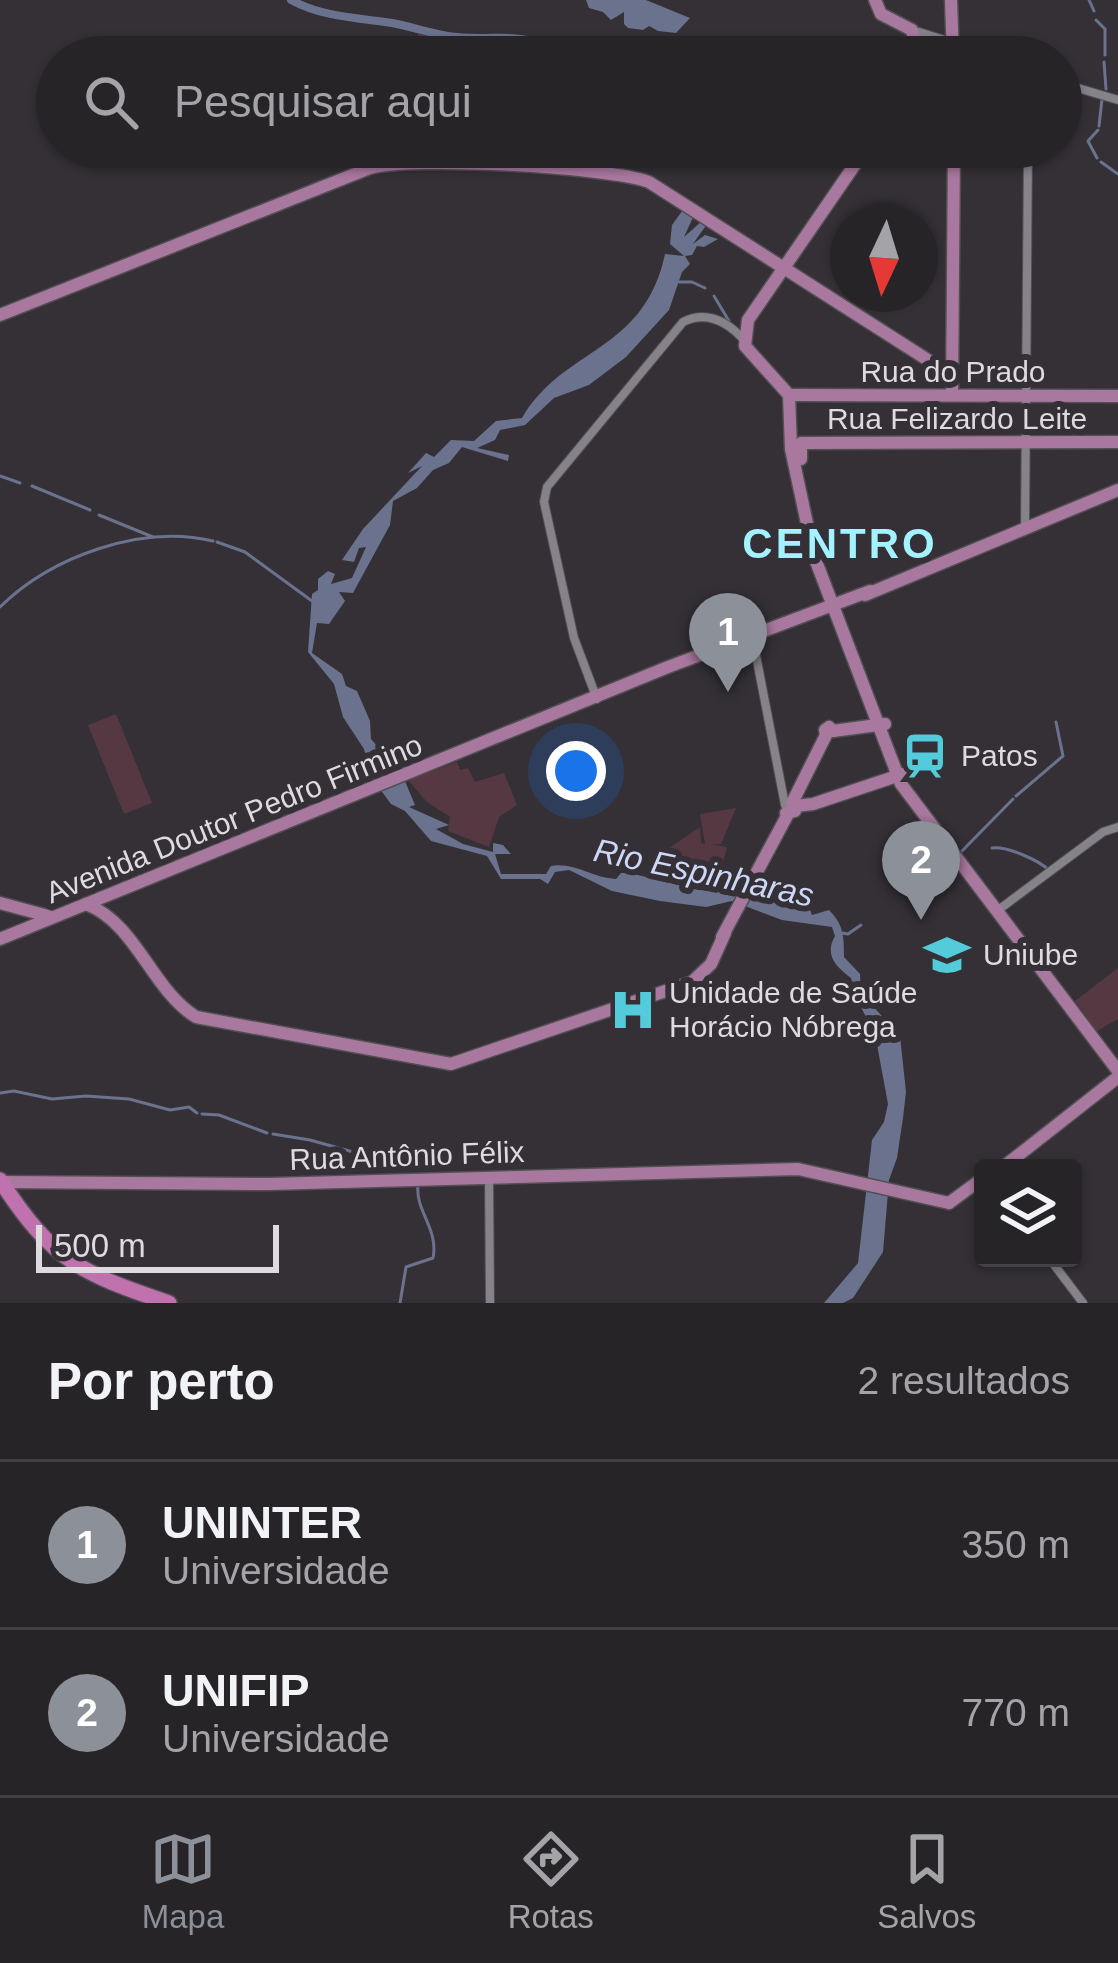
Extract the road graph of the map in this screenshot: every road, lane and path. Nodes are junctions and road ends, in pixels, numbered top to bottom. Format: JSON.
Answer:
{"nodes":[{"id":1,"x":951,"y":0,"type":"edge"},
{"id":2,"x":877,"y":6,"type":"edge"},
{"id":3,"x":915,"y":35,"type":"joint"},
{"id":4,"x":927,"y":36,"type":"edge"},
{"id":5,"x":952,"y":36,"type":"edge"},
{"id":6,"x":1082,"y":89,"type":"edge"},
{"id":7,"x":1118,"y":100,"type":"edge"},
{"id":8,"x":370,"y":168,"type":"edge"},
{"id":9,"x":494,"y":168,"type":"edge"},
{"id":10,"x":853,"y":168,"type":"edge"},
{"id":11,"x":953,"y":168,"type":"edge"},
{"id":12,"x":1028,"y":168,"type":"edge"},
{"id":13,"x":784,"y":268,"type":"junction"},
{"id":14,"x":0,"y":314,"type":"edge"},
{"id":15,"x":743,"y":331,"type":"junction"},
{"id":16,"x":947,"y":370,"type":"junction"},
{"id":17,"x":789,"y":395,"type":"junction"},
{"id":18,"x":952,"y":395,"type":"junction"},
{"id":19,"x":1026,"y":396,"type":"junction"},
{"id":20,"x":1118,"y":396,"type":"edge"},
{"id":21,"x":1118,"y":442,"type":"edge"},
{"id":22,"x":1025,"y":444,"type":"junction"},
{"id":23,"x":1118,"y":490,"type":"edge"},
{"id":24,"x":807,"y":506,"type":"junction"},
{"id":25,"x":1025,"y":529,"type":"junction"},
{"id":26,"x":836,"y":604,"type":"junction"},
{"id":27,"x":751,"y":642,"type":"junction"},
{"id":28,"x":595,"y":699,"type":"junction"},
{"id":29,"x":883,"y":724,"type":"junction"},
{"id":30,"x":901,"y":778,"type":"junction"},
{"id":31,"x":792,"y":808,"type":"junction"},
{"id":32,"x":1114,"y":827,"type":"edge"},
{"id":33,"x":98,"y":905,"type":"junction"},
{"id":34,"x":998,"y":910,"type":"junction"},
{"id":35,"x":20,"y":914,"type":"edge"},
{"id":36,"x":7,"y":936,"type":"edge"},
{"id":37,"x":1118,"y":1070,"type":"edge"},
{"id":38,"x":1011,"y":1159,"type":"edge"},
{"id":39,"x":489,"y":1178,"type":"junction"},
{"id":40,"x":1,"y":1181,"type":"edge"},
{"id":41,"x":974,"y":1188,"type":"edge"},
{"id":42,"x":1055,"y":1267,"type":"edge"},
{"id":43,"x":169,"y":1303,"type":"edge"},
{"id":44,"x":490,"y":1303,"type":"edge"},
{"id":45,"x":1083,"y":1303,"type":"edge"}],
"edges":[{"from":1,"to":5,"type":"main road"},
{"from":2,"to":3,"type":"main road"},
{"from":3,"to":4,"type":"street"},
{"from":6,"to":7,"type":"street"},
{"from":8,"to":14,"type":"main road"},
{"from":9,"to":13,"type":"main road"},
{"from":10,"to":13,"type":"main road"},
{"from":11,"to":16,"type":"main road"},
{"from":12,"to":19,"type":"street"},
{"from":13,"to":15,"type":"main road"},
{"from":13,"to":16,"type":"main road"},
{"from":15,"to":17,"type":"main road"},
{"from":15,"to":28,"type":"street"},
{"from":16,"to":18,"type":"main road"},
{"from":17,"to":18,"type":"main road","name":"Rua do Prado"},
{"from":17,"to":24,"type":"main road"},
{"from":18,"to":19,"type":"main road","name":"Rua do Prado"},
{"from":19,"to":20,"type":"main road","name":"Rua do Prado"},
{"from":19,"to":22,"type":"street"},
{"from":21,"to":22,"type":"main road","name":"Rua Felizardo Leite"},
{"from":22,"to":24,"type":"main road","name":"Rua Felizardo Leite"},
{"from":22,"to":25,"type":"street"},
{"from":23,"to":25,"type":"main road","name":"Avenida Doutor Pedro Firmino"},
{"from":24,"to":26,"type":"main road"},
{"from":25,"to":26,"type":"main road","name":"Avenida Doutor Pedro Firmino"},
{"from":26,"to":27,"type":"main road","name":"Avenida Doutor Pedro Firmino"},
{"from":26,"to":28,"type":"main road","name":"Avenida Doutor Pedro Firmino"},
{"from":26,"to":29,"type":"main road"},
{"from":27,"to":28,"type":"main road","name":"Avenida Doutor Pedro Firmino"},
{"from":27,"to":31,"type":"street"},
{"from":28,"to":33,"type":"main road","name":"Avenida Doutor Pedro Firmino"},
{"from":29,"to":30,"type":"main road"},
{"from":29,"to":31,"type":"main road"},
{"from":30,"to":31,"type":"main road"},
{"from":30,"to":34,"type":"main road"},
{"from":31,"to":33,"type":"main road"},
{"from":32,"to":34,"type":"street"},
{"from":33,"to":35,"type":"main road","name":"Avenida Doutor Pedro Firmino"},
{"from":34,"to":37,"type":"main road"},
{"from":35,"to":36,"type":"main road","name":"Avenida Doutor Pedro Firmino"},
{"from":35,"to":36,"type":"main road"},
{"from":37,"to":38,"type":"main road"},
{"from":39,"to":40,"type":"main road","name":"Rua Antônio Félix"},
{"from":39,"to":41,"type":"main road","name":"Rua Antônio Félix"},
{"from":39,"to":44,"type":"street"},
{"from":40,"to":43,"type":"highway"},
{"from":42,"to":45,"type":"street"}]}
